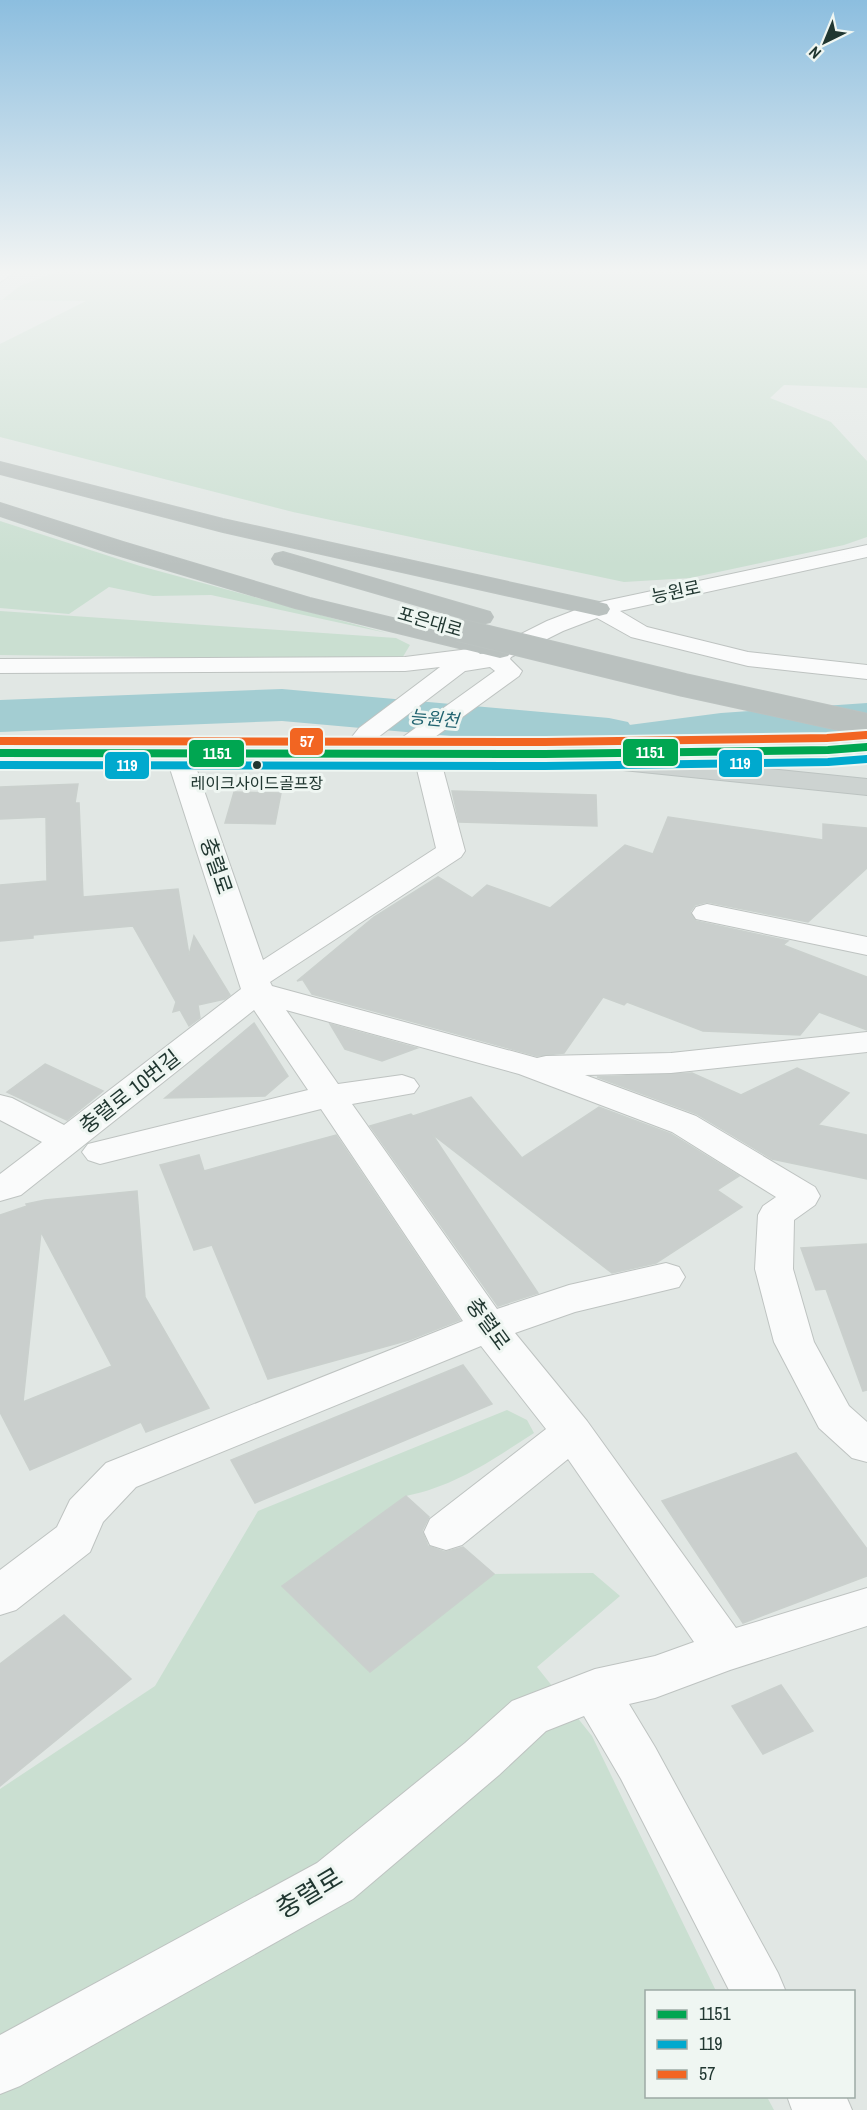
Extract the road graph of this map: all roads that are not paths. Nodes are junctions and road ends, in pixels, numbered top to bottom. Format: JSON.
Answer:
{"nodes":[{"id":1,"x":0,"y":468,"type":"edge"},
{"id":2,"x":0,"y":477,"type":"edge"},
{"id":3,"x":0,"y":493,"type":"edge"},
{"id":4,"x":0,"y":508,"type":"edge"},
{"id":5,"x":867,"y":551,"type":"edge"},
{"id":6,"x":599,"y":609,"type":"junction"},
{"id":7,"x":0,"y":646,"type":"edge"},
{"id":8,"x":502,"y":661,"type":"junction"},
{"id":9,"x":164,"y":665,"type":"junction"},
{"id":10,"x":0,"y":666,"type":"edge"},
{"id":11,"x":867,"y":672,"type":"edge"},
{"id":12,"x":867,"y":710,"type":"edge"},
{"id":13,"x":867,"y":725,"type":"edge"},
{"id":14,"x":361,"y":743,"type":"junction"},
{"id":15,"x":867,"y":747,"type":"edge"},
{"id":16,"x":419,"y":748,"type":"junction"},
{"id":17,"x":0,"y":753,"type":"edge"},
{"id":18,"x":178,"y":753,"type":"junction"},
{"id":19,"x":545,"y":754,"type":"junction"},
{"id":20,"x":867,"y":787,"type":"edge"},
{"id":21,"x":707,"y":913,"type":"dead end"},
{"id":22,"x":867,"y":946,"type":"edge"},
{"id":23,"x":256,"y":986,"type":"junction"},
{"id":24,"x":867,"y":1042,"type":"edge"},
{"id":25,"x":531,"y":1067,"type":"junction"},
{"id":26,"x":402,"y":1086,"type":"dead end"},
{"id":27,"x":329,"y":1096,"type":"junction"},
{"id":28,"x":0,"y":1106,"type":"edge"},
{"id":29,"x":67,"y":1140,"type":"junction"},
{"id":30,"x":100,"y":1152,"type":"dead end"},
{"id":31,"x":4,"y":1188,"type":"edge"},
{"id":32,"x":666,"y":1277,"type":"dead end"},
{"id":33,"x":489,"y":1327,"type":"junction"},
{"id":34,"x":572,"y":1432,"type":"junction"},
{"id":35,"x":867,"y":1446,"type":"edge"},
{"id":36,"x":446,"y":1532,"type":"dead end"},
{"id":37,"x":0,"y":1596,"type":"edge"},
{"id":38,"x":867,"y":1607,"type":"edge"},
{"id":39,"x":726,"y":1651,"type":"junction"},
{"id":40,"x":595,"y":1690,"type":"junction"},
{"id":41,"x":758,"y":1990,"type":"edge"},
{"id":42,"x":0,"y":2066,"type":"edge"}],
"edges":[{"from":1,"to":6,"type":"highway"},
{"from":2,"to":12,"type":"highway","name":"포은대로"},
{"from":3,"to":13,"type":"highway","name":"포은대로","bridge":true},
{"from":4,"to":8,"type":"highway"},
{"from":5,"to":6,"type":"street","name":"능원로"},
{"from":6,"to":8,"type":"street","name":"능원로"},
{"from":6,"to":11,"type":"street"},
{"from":7,"to":9,"type":"street"},
{"from":8,"to":9,"type":"street"},
{"from":8,"to":14,"type":"street","name":"능원로"},
{"from":8,"to":16,"type":"street"},
{"from":9,"to":10,"type":"street"},
{"from":14,"to":16,"type":"main road"},
{"from":14,"to":18,"type":"main road"},
{"from":15,"to":19,"type":"highway"},
{"from":16,"to":19,"type":"main road"},
{"from":16,"to":23,"type":"street"},
{"from":17,"to":18,"type":"main road"},
{"from":18,"to":23,"type":"street","name":"충렬로"},
{"from":19,"to":20,"type":"main road"},
{"from":21,"to":22,"type":"street"},
{"from":23,"to":25,"type":"street"},
{"from":23,"to":27,"type":"street","name":"충렬로"},
{"from":23,"to":29,"type":"street","name":"충렬로 10번길"},
{"from":24,"to":25,"type":"street"},
{"from":25,"to":35,"type":"street"},
{"from":26,"to":27,"type":"street"},
{"from":27,"to":30,"type":"street"},
{"from":27,"to":33,"type":"street","name":"충렬로"},
{"from":28,"to":29,"type":"street"},
{"from":29,"to":31,"type":"street","name":"충렬로 10번길"},
{"from":32,"to":33,"type":"street"},
{"from":33,"to":34,"type":"street","name":"충렬로"},
{"from":33,"to":37,"type":"street"},
{"from":34,"to":36,"type":"street"},
{"from":34,"to":39,"type":"street","name":"충렬로"},
{"from":38,"to":39,"type":"street","name":"충렬로"},
{"from":39,"to":40,"type":"street","name":"충렬로"},
{"from":40,"to":41,"type":"street"},
{"from":40,"to":42,"type":"street","name":"충렬로"}]}
